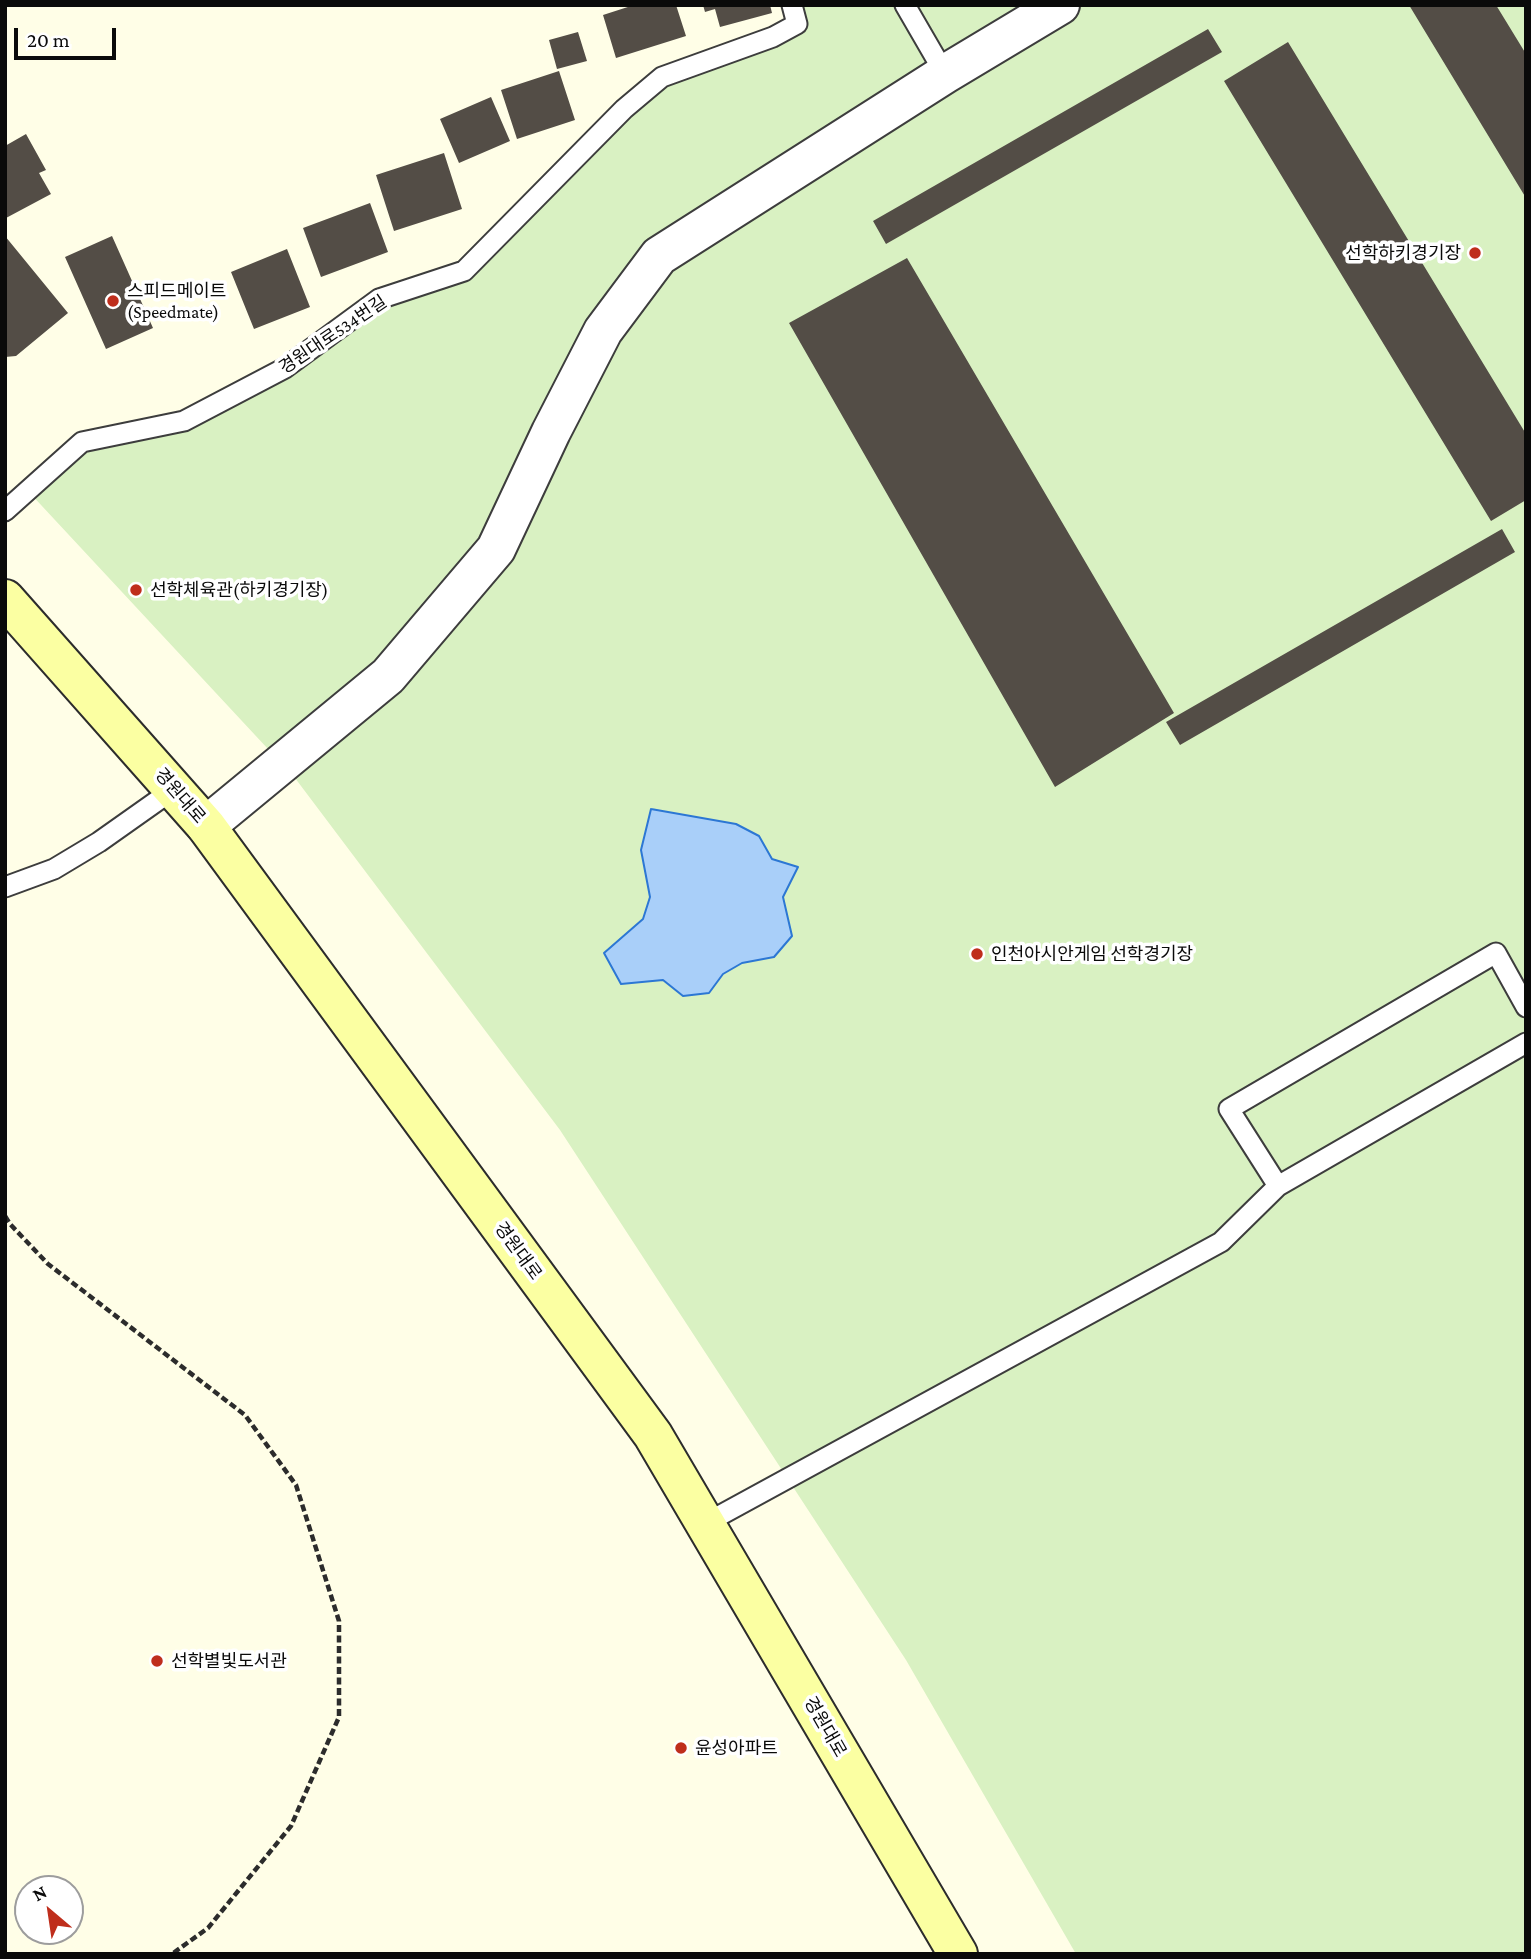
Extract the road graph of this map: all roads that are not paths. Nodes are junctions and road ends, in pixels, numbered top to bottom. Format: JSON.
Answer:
{"nodes":[{"id":1,"x":792,"y":5,"type":"edge"},
{"id":2,"x":905,"y":5,"type":"edge"},
{"id":3,"x":1059,"y":5,"type":"edge"},
{"id":4,"x":945,"y":74,"type":"junction"},
{"id":5,"x":5,"y":511,"type":"edge"},
{"id":6,"x":5,"y":599,"type":"edge"},
{"id":7,"x":174,"y":789,"type":"junction"},
{"id":8,"x":206,"y":825,"type":"junction"},
{"id":9,"x":5,"y":887,"type":"edge"},
{"id":10,"x":1526,"y":1007,"type":"edge"},
{"id":11,"x":1526,"y":1043,"type":"edge"},
{"id":12,"x":1278,"y":1186,"type":"junction"},
{"id":13,"x":706,"y":1523,"type":"junction"},
{"id":14,"x":958,"y":1954,"type":"edge"}],
"edges":[{"from":1,"to":5,"type":"lane","name":"경원대로534번길"},
{"from":2,"to":4,"type":"lane"},
{"from":3,"to":4,"type":"street"},
{"from":4,"to":8,"type":"street"},
{"from":6,"to":7,"type":"main road","name":"경원대로"},
{"from":7,"to":8,"type":"main road","name":"경원대로"},
{"from":7,"to":9,"type":"lane"},
{"from":8,"to":13,"type":"main road","name":"경원대로"},
{"from":10,"to":12,"type":"lane"},
{"from":11,"to":12,"type":"lane"},
{"from":12,"to":13,"type":"lane"},
{"from":13,"to":14,"type":"main road","name":"경원대로"}]}
